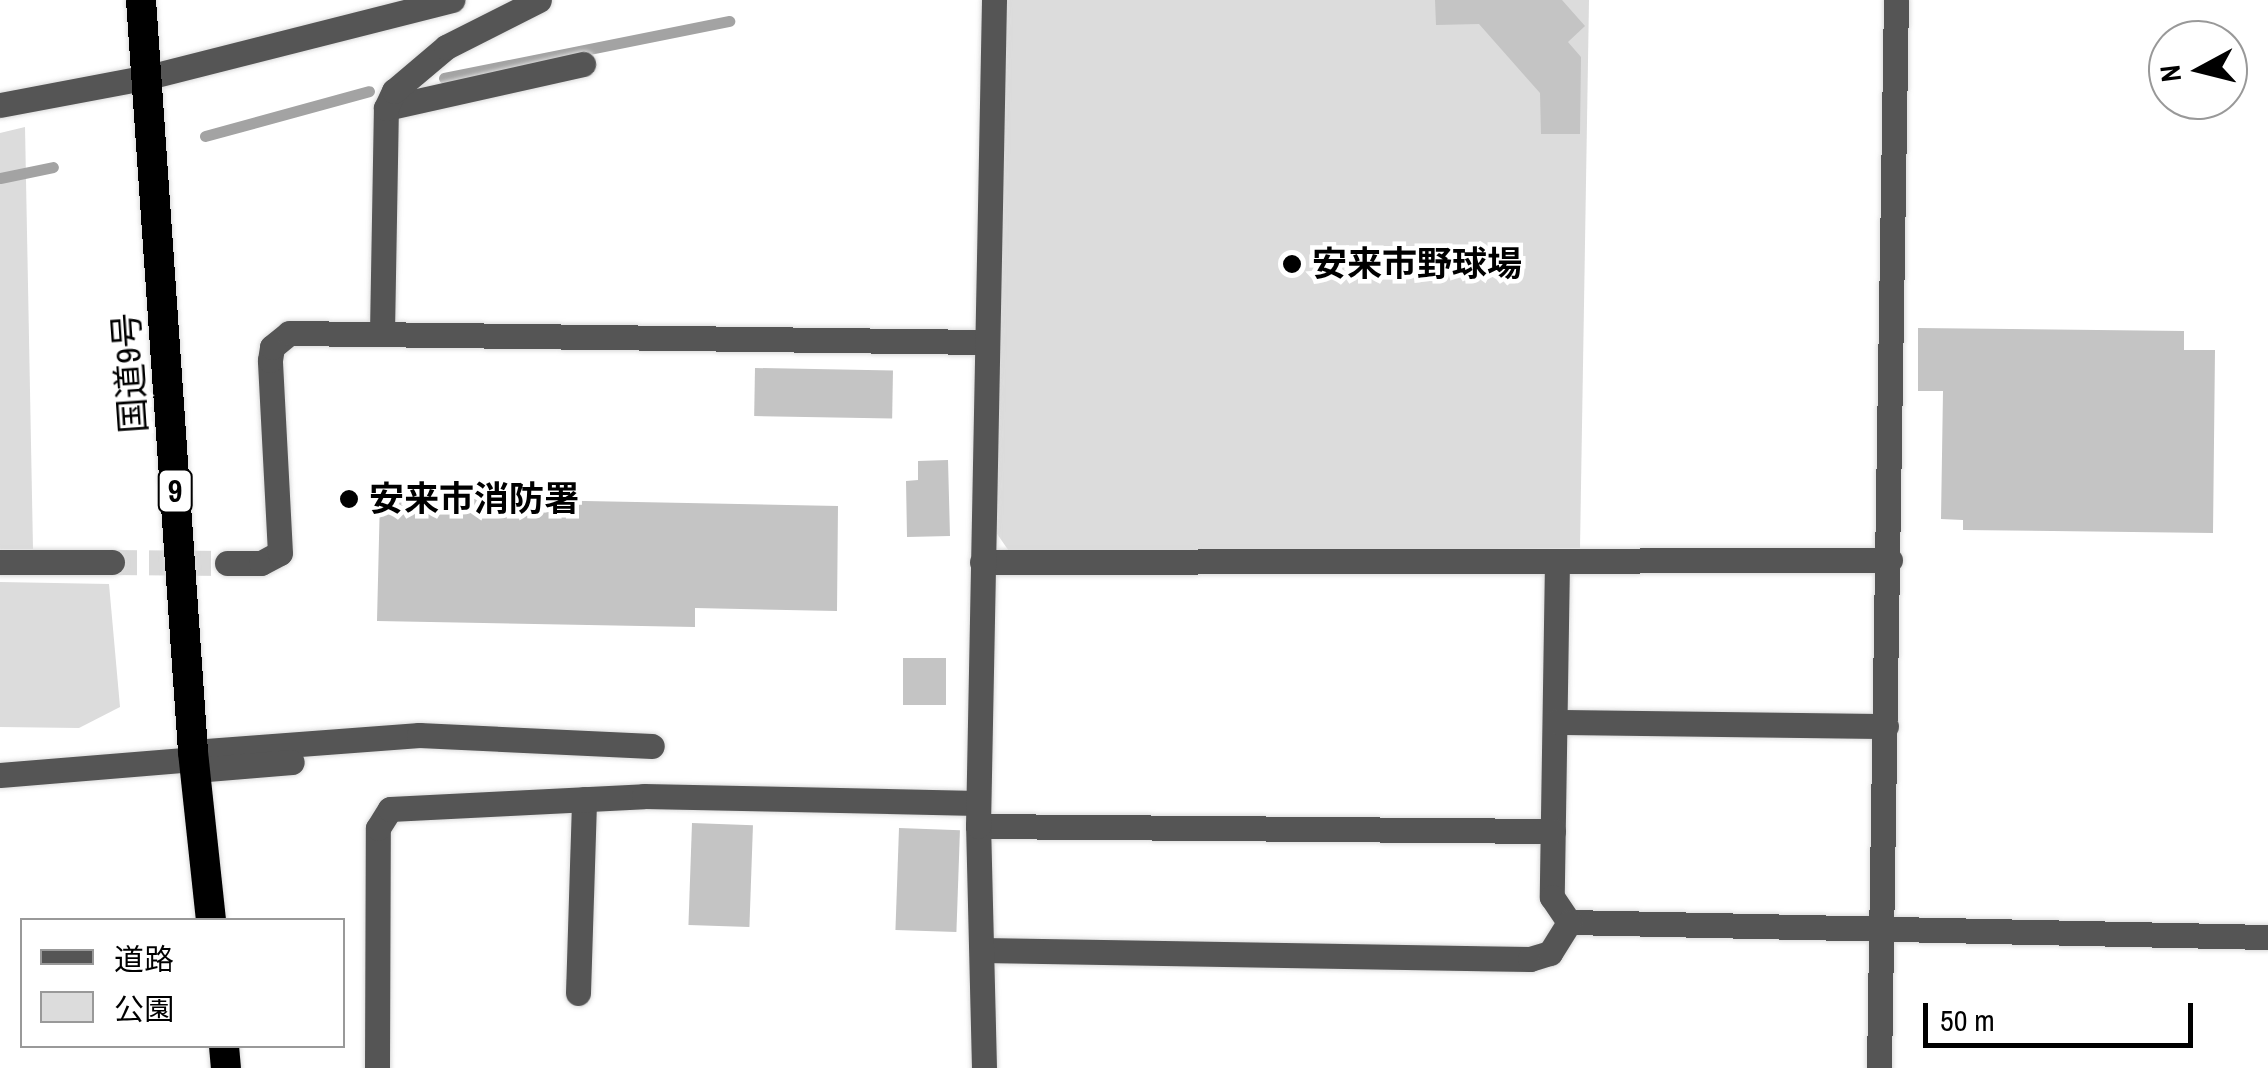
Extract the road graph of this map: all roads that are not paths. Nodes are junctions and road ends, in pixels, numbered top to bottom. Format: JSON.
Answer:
{"nodes":[{"id":1,"x":141,"y":0,"type":"edge"},
{"id":2,"x":452,"y":0,"type":"edge"},
{"id":3,"x":539,"y":0,"type":"edge"},
{"id":4,"x":994,"y":0,"type":"edge"},
{"id":5,"x":1896,"y":0,"type":"edge"},
{"id":6,"x":583,"y":64,"type":"dead end"},
{"id":7,"x":148,"y":69,"type":"junction"},
{"id":8,"x":9,"y":102,"type":"edge"},
{"id":9,"x":386,"y":108,"type":"junction"},
{"id":10,"x":0,"y":119,"type":"edge"},
{"id":11,"x":382,"y":333,"type":"junction"},
{"id":12,"x":987,"y":342,"type":"junction"},
{"id":13,"x":1890,"y":560,"type":"junction"},
{"id":14,"x":1557,"y":561,"type":"junction"},
{"id":15,"x":0,"y":562,"type":"edge"},
{"id":16,"x":112,"y":562,"type":"tunnel mouth"},
{"id":17,"x":982,"y":562,"type":"junction"},
{"id":18,"x":228,"y":563,"type":"tunnel mouth"},
{"id":19,"x":1556,"y":722,"type":"junction"},
{"id":20,"x":1886,"y":726,"type":"junction"},
{"id":21,"x":652,"y":754,"type":"dead end"},
{"id":22,"x":194,"y":761,"type":"junction"},
{"id":23,"x":0,"y":775,"type":"edge"},
{"id":24,"x":584,"y":798,"type":"junction"},
{"id":25,"x":978,"y":814,"type":"junction"},
{"id":26,"x":1553,"y":831,"type":"junction"},
{"id":27,"x":211,"y":918,"type":"edge"},
{"id":28,"x":1569,"y":922,"type":"junction"},
{"id":29,"x":1881,"y":930,"type":"junction"},
{"id":30,"x":2268,"y":937,"type":"edge"},
{"id":31,"x":982,"y":950,"type":"junction"},
{"id":32,"x":578,"y":993,"type":"dead end"},
{"id":33,"x":377,"y":1068,"type":"edge"},
{"id":34,"x":984,"y":1068,"type":"edge"},
{"id":35,"x":1879,"y":1068,"type":"edge"}],
"edges":[{"from":1,"to":7,"type":"highway","name":"国道9号","number":"9"},
{"from":2,"to":7,"type":"street"},
{"from":3,"to":9,"type":"street"},
{"from":4,"to":12,"type":"street"},
{"from":5,"to":13,"type":"street"},
{"from":6,"to":9,"type":"street"},
{"from":7,"to":8,"type":"street"},
{"from":7,"to":22,"type":"highway","name":"国道9号","number":"9"},
{"from":8,"to":10,"type":"street"},
{"from":9,"to":11,"type":"street"},
{"from":11,"to":12,"type":"street"},
{"from":11,"to":18,"type":"street"},
{"from":12,"to":17,"type":"street"},
{"from":13,"to":14,"type":"street"},
{"from":13,"to":20,"type":"street"},
{"from":14,"to":17,"type":"street"},
{"from":14,"to":19,"type":"street"},
{"from":15,"to":16,"type":"street"},
{"from":17,"to":25,"type":"street"},
{"from":19,"to":20,"type":"street"},
{"from":19,"to":26,"type":"street"},
{"from":20,"to":29,"type":"street"},
{"from":21,"to":22,"type":"street"},
{"from":22,"to":23,"type":"street"},
{"from":22,"to":27,"type":"highway","name":"国道9号","number":"9"},
{"from":24,"to":25,"type":"street"},
{"from":24,"to":32,"type":"street"},
{"from":24,"to":33,"type":"street"},
{"from":25,"to":26,"type":"street"},
{"from":25,"to":31,"type":"street"},
{"from":26,"to":28,"type":"street"},
{"from":28,"to":29,"type":"street"},
{"from":28,"to":31,"type":"street"},
{"from":29,"to":30,"type":"street"},
{"from":29,"to":35,"type":"street"},
{"from":31,"to":34,"type":"street"}]}
